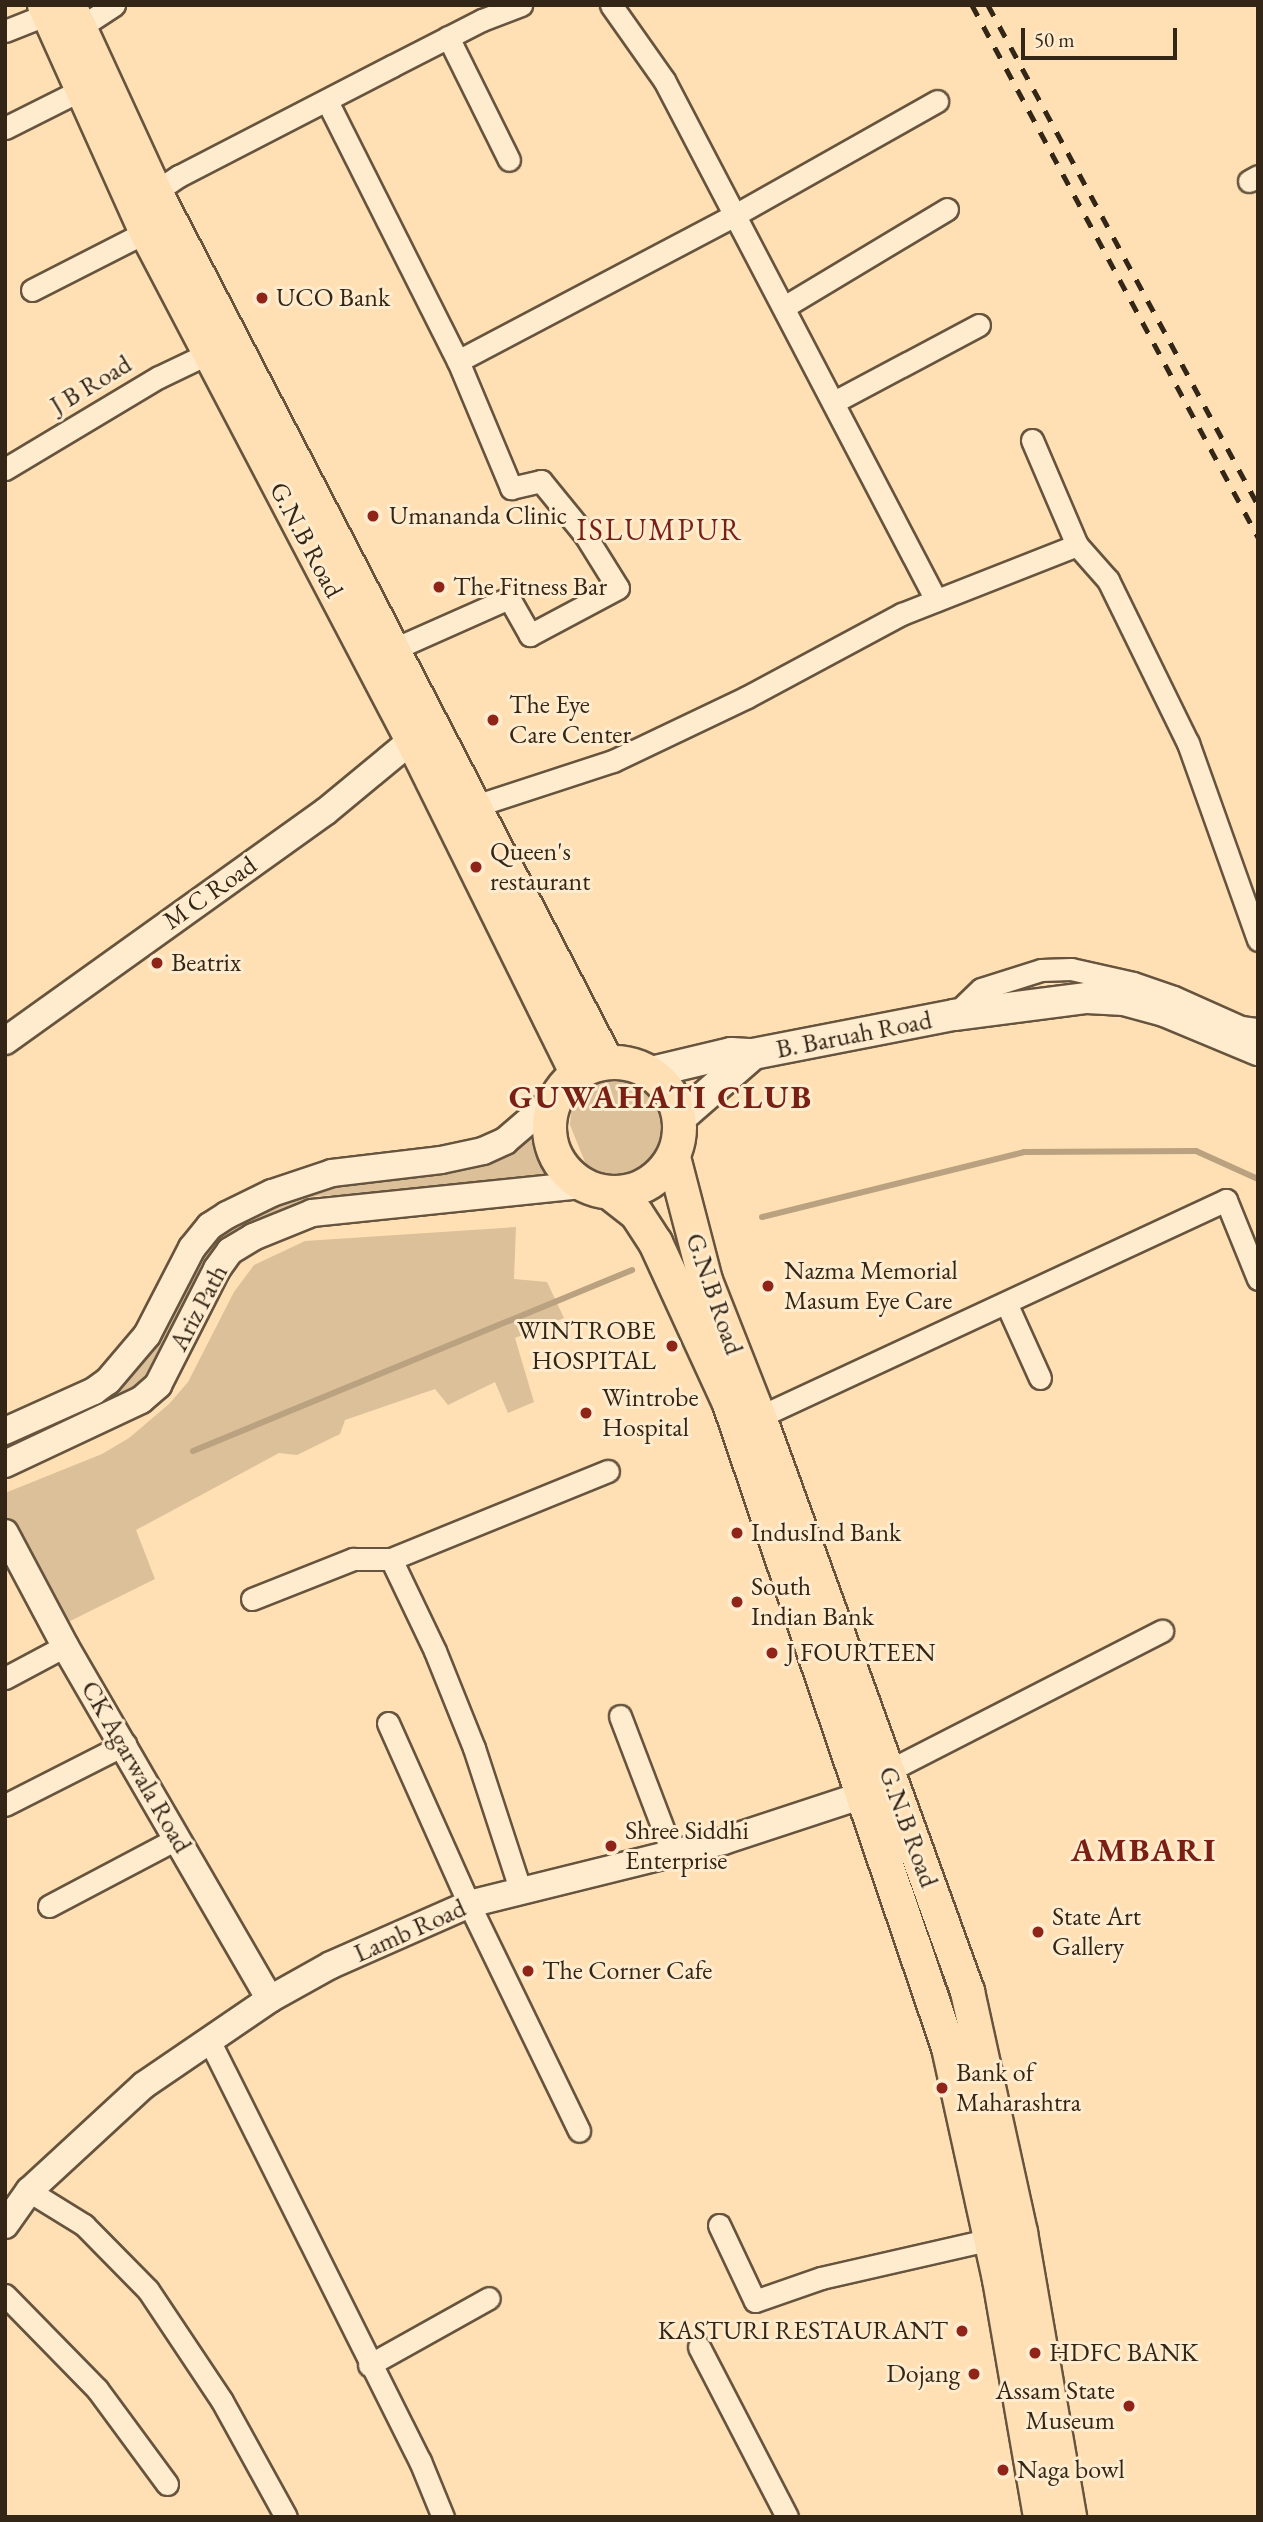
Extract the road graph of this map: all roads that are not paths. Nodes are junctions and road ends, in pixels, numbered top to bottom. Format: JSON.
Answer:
{"nodes":[{"id":1,"x":114,"y":5,"type":"edge"},
{"id":2,"x":521,"y":5,"type":"edge"},
{"id":3,"x":611,"y":5,"type":"edge"},
{"id":4,"x":60,"y":13,"type":"edge"},
{"id":5,"x":479,"y":13,"type":"edge"},
{"id":6,"x":5,"y":31,"type":"edge"},
{"id":7,"x":448,"y":37,"type":"junction"},
{"id":8,"x":81,"y":90,"type":"junction"},
{"id":9,"x":327,"y":101,"type":"junction"},
{"id":10,"x":937,"y":101,"type":"dead end"},
{"id":11,"x":5,"y":128,"type":"edge"},
{"id":12,"x":509,"y":160,"type":"dead end"},
{"id":13,"x":155,"y":192,"type":"junction"},
{"id":14,"x":947,"y":209,"type":"dead end"},
{"id":15,"x":735,"y":215,"type":"junction"},
{"id":16,"x":146,"y":232,"type":"junction"},
{"id":17,"x":32,"y":290,"type":"dead end"},
{"id":18,"x":784,"y":307,"type":"junction"},
{"id":19,"x":979,"y":325,"type":"dead end"},
{"id":20,"x":207,"y":354,"type":"junction"},
{"id":21,"x":458,"y":361,"type":"junction"},
{"id":22,"x":834,"y":402,"type":"junction"},
{"id":23,"x":1032,"y":440,"type":"dead end"},
{"id":24,"x":5,"y":469,"type":"edge"},
{"id":25,"x":1077,"y":545,"type":"junction"},
{"id":26,"x":936,"y":600,"type":"junction"},
{"id":27,"x":394,"y":649,"type":"junction"},
{"id":28,"x":411,"y":740,"type":"junction"},
{"id":29,"x":472,"y":807,"type":"junction"},
{"id":30,"x":1258,"y":940,"type":"edge"},
{"id":31,"x":954,"y":1015,"type":"junction"},
{"id":32,"x":1258,"y":1029,"type":"edge"},
{"id":33,"x":5,"y":1041,"type":"edge"},
{"id":34,"x":1258,"y":1050,"type":"edge"},
{"id":35,"x":753,"y":1054,"type":"junction"},
{"id":36,"x":591,"y":1066,"type":"junction"},
{"id":37,"x":651,"y":1072,"type":"junction"},
{"id":38,"x":554,"y":1099,"type":"junction"},
{"id":39,"x":680,"y":1118,"type":"junction"},
{"id":40,"x":673,"y":1157,"type":"junction"},
{"id":41,"x":595,"y":1189,"type":"junction"},
{"id":42,"x":1258,"y":1279,"type":"edge"},
{"id":43,"x":1007,"y":1305,"type":"junction"},
{"id":44,"x":1040,"y":1378,"type":"dead end"},
{"id":45,"x":759,"y":1417,"type":"junction"},
{"id":46,"x":5,"y":1431,"type":"edge"},
{"id":47,"x":5,"y":1464,"type":"edge"},
{"id":48,"x":608,"y":1471,"type":"dead end"},
{"id":49,"x":5,"y":1533,"type":"edge"},
{"id":50,"x":391,"y":1559,"type":"junction"},
{"id":51,"x":252,"y":1599,"type":"dead end"},
{"id":52,"x":1162,"y":1631,"type":"dead end"},
{"id":53,"x":65,"y":1646,"type":"junction"},
{"id":54,"x":5,"y":1678,"type":"edge"},
{"id":55,"x":620,"y":1716,"type":"dead end"},
{"id":56,"x":388,"y":1723,"type":"dead end"},
{"id":57,"x":125,"y":1744,"type":"junction"},
{"id":58,"x":890,"y":1778,"type":"junction"},
{"id":59,"x":861,"y":1797,"type":"junction"},
{"id":60,"x":5,"y":1805,"type":"edge"},
{"id":61,"x":178,"y":1838,"type":"junction"},
{"id":62,"x":672,"y":1852,"type":"junction"},
{"id":63,"x":520,"y":1889,"type":"junction"},
{"id":64,"x":469,"y":1904,"type":"junction"},
{"id":65,"x":49,"y":1906,"type":"dead end"},
{"id":66,"x":270,"y":1999,"type":"junction"},
{"id":67,"x":210,"y":2042,"type":"junction"},
{"id":68,"x":579,"y":2131,"type":"dead end"},
{"id":69,"x":29,"y":2191,"type":"junction"},
{"id":70,"x":5,"y":2225,"type":"edge"},
{"id":71,"x":719,"y":2225,"type":"dead end"},
{"id":72,"x":991,"y":2239,"type":"junction"},
{"id":73,"x":5,"y":2295,"type":"edge"},
{"id":74,"x":489,"y":2298,"type":"dead end"},
{"id":75,"x":699,"y":2347,"type":"dead end"},
{"id":76,"x":369,"y":2365,"type":"junction"},
{"id":77,"x":167,"y":2484,"type":"dead end"},
{"id":78,"x":286,"y":2517,"type":"edge"},
{"id":79,"x":443,"y":2517,"type":"edge"},
{"id":80,"x":787,"y":2517,"type":"edge"},
{"id":81,"x":1040,"y":2517,"type":"edge"},
{"id":82,"x":1069,"y":2517,"type":"edge"}],
"edges":[{"from":1,"to":4,"type":"street"},
{"from":2,"to":5,"type":"street"},
{"from":3,"to":15,"type":"street"},
{"from":4,"to":6,"type":"street"},
{"from":4,"to":8,"type":"main road","name":"G.N.B Road"},
{"from":4,"to":13,"type":"main road","name":"G.N.B Road"},
{"from":5,"to":7,"type":"street"},
{"from":7,"to":9,"type":"street"},
{"from":7,"to":12,"type":"street"},
{"from":8,"to":11,"type":"street"},
{"from":8,"to":16,"type":"main road","name":"G.N.B Road"},
{"from":9,"to":13,"type":"street"},
{"from":9,"to":21,"type":"street"},
{"from":10,"to":15,"type":"street"},
{"from":13,"to":27,"type":"main road","name":"G.N.B Road"},
{"from":14,"to":18,"type":"street"},
{"from":15,"to":18,"type":"street"},
{"from":15,"to":21,"type":"street"},
{"from":16,"to":17,"type":"street"},
{"from":16,"to":20,"type":"main road","name":"G.N.B Road"},
{"from":18,"to":22,"type":"street"},
{"from":19,"to":22,"type":"street"},
{"from":20,"to":24,"type":"street","name":"J B Road"},
{"from":20,"to":28,"type":"main road","name":"G.N.B Road"},
{"from":21,"to":27,"type":"street"},
{"from":22,"to":26,"type":"street"},
{"from":23,"to":25,"type":"street"},
{"from":25,"to":26,"type":"street"},
{"from":25,"to":30,"type":"street"},
{"from":26,"to":29,"type":"street"},
{"from":27,"to":29,"type":"main road","name":"G.N.B Road"},
{"from":28,"to":33,"type":"street","name":"M C Road"},
{"from":28,"to":36,"type":"main road","name":"G.N.B Road"},
{"from":29,"to":36,"type":"main road","name":"G.N.B Road"},
{"from":31,"to":32,"type":"street"},
{"from":31,"to":34,"type":"main road","name":"B. Baruah Road"},
{"from":31,"to":35,"type":"main road","name":"B. Baruah Road"},
{"from":35,"to":37,"type":"main road","name":"B. Baruah Road"},
{"from":35,"to":39,"type":"main road","name":"B. Baruah Road"},
{"from":36,"to":37,"type":"main road"},
{"from":36,"to":38,"type":"main road"},
{"from":37,"to":39,"type":"main road"},
{"from":38,"to":41,"type":"main road"},
{"from":38,"to":46,"type":"street","name":"Ariz Path"},
{"from":39,"to":40,"type":"main road"},
{"from":40,"to":41,"type":"main road"},
{"from":40,"to":45,"type":"main road","name":"G.N.B Road"},
{"from":41,"to":47,"type":"street","name":"Ariz Path"},
{"from":41,"to":59,"type":"main road","name":"G.N.B Road"},
{"from":42,"to":43,"type":"street"},
{"from":43,"to":44,"type":"street"},
{"from":43,"to":45,"type":"street"},
{"from":45,"to":58,"type":"main road","name":"G.N.B Road"},
{"from":48,"to":50,"type":"street"},
{"from":49,"to":53,"type":"street","name":"CK Agarwala Road"},
{"from":50,"to":51,"type":"street"},
{"from":50,"to":63,"type":"street"},
{"from":52,"to":58,"type":"street"},
{"from":53,"to":54,"type":"street"},
{"from":53,"to":57,"type":"street","name":"CK Agarwala Road"},
{"from":55,"to":62,"type":"street"},
{"from":56,"to":64,"type":"street"},
{"from":57,"to":60,"type":"street"},
{"from":57,"to":61,"type":"street","name":"CK Agarwala Road"},
{"from":58,"to":59,"type":"street","name":"Lamb Road"},
{"from":58,"to":82,"type":"main road","name":"G.N.B Road"},
{"from":59,"to":62,"type":"street","name":"Lamb Road"},
{"from":59,"to":72,"type":"main road","name":"G.N.B Road"},
{"from":61,"to":65,"type":"street"},
{"from":61,"to":66,"type":"street","name":"CK Agarwala Road"},
{"from":62,"to":63,"type":"street","name":"Lamb Road"},
{"from":63,"to":64,"type":"street","name":"Lamb Road"},
{"from":64,"to":66,"type":"street","name":"Lamb Road"},
{"from":64,"to":68,"type":"street"},
{"from":66,"to":67,"type":"street","name":"Lamb Road"},
{"from":67,"to":69,"type":"street","name":"Lamb Road"},
{"from":67,"to":76,"type":"street"},
{"from":69,"to":70,"type":"street","name":"Lamb Road"},
{"from":69,"to":78,"type":"street"},
{"from":71,"to":72,"type":"street"},
{"from":72,"to":81,"type":"main road","name":"G.N.B Road"},
{"from":73,"to":77,"type":"street"},
{"from":74,"to":76,"type":"street"},
{"from":75,"to":80,"type":"street"},
{"from":76,"to":79,"type":"street"}]}
